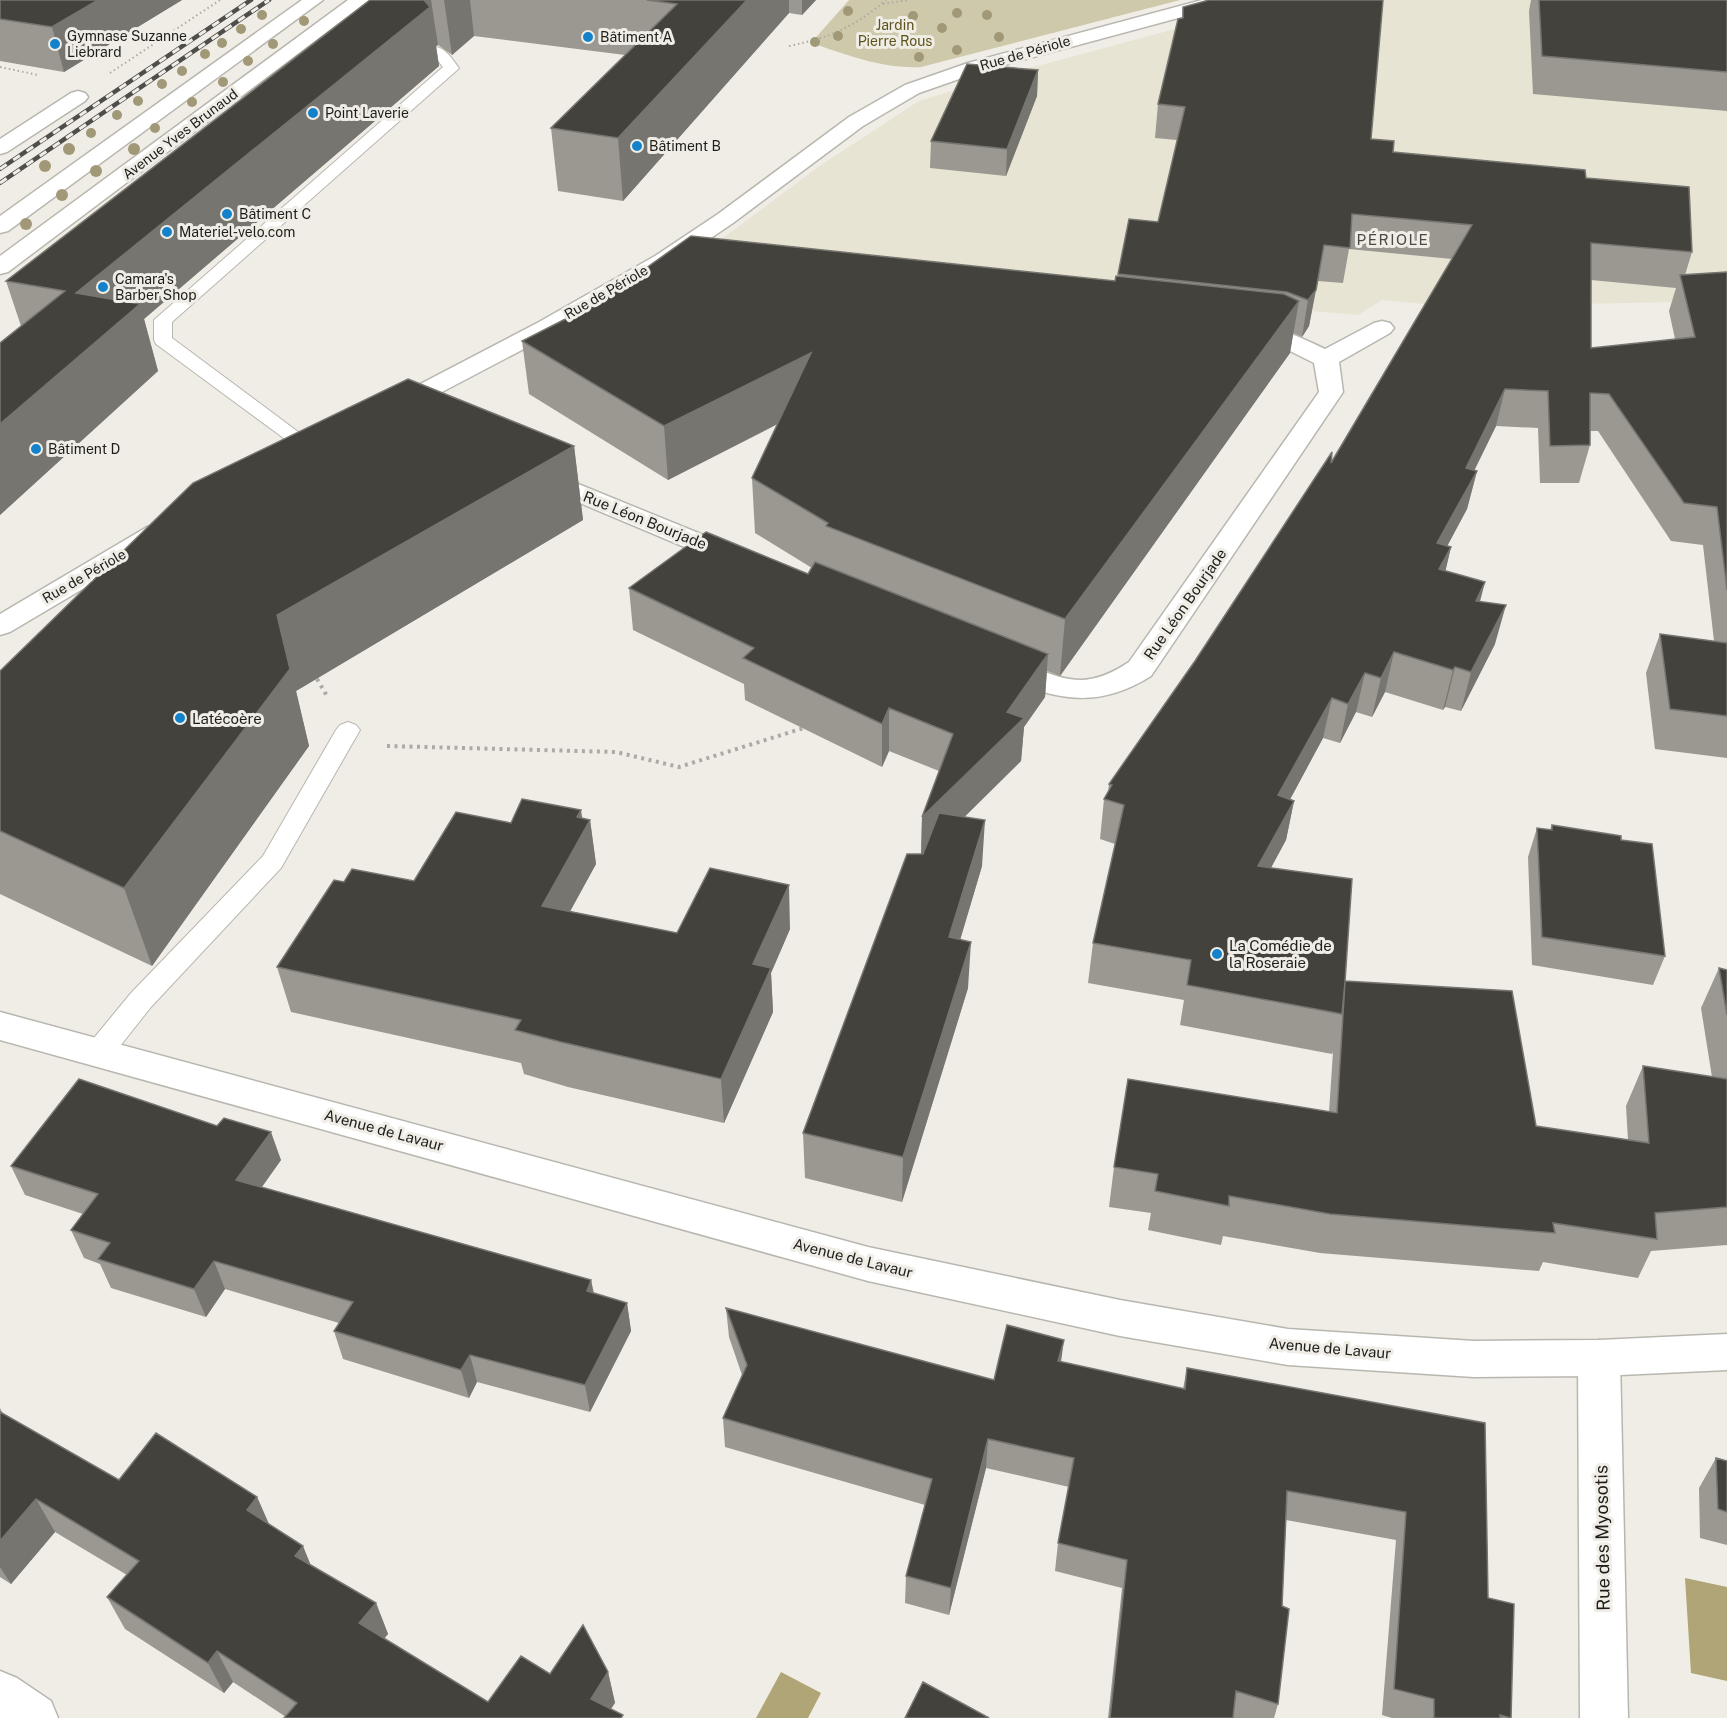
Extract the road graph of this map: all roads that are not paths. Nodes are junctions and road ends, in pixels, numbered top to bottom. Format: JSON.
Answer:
{"nodes":[{"id":1,"x":314,"y":0,"type":"edge"},
{"id":2,"x":360,"y":0,"type":"edge"},
{"id":3,"x":1224,"y":0,"type":"edge"},
{"id":4,"x":437,"y":51,"type":"dead end"},
{"id":5,"x":78,"y":97,"type":"road end"},
{"id":6,"x":0,"y":148,"type":"edge"},
{"id":7,"x":0,"y":226,"type":"edge"},
{"id":8,"x":0,"y":267,"type":"edge"},
{"id":9,"x":647,"y":268,"type":"junction"},
{"id":10,"x":682,"y":272,"type":"edge"},
{"id":11,"x":1382,"y":328,"type":"dead end"},
{"id":12,"x":1222,"y":331,"type":"edge"},
{"id":13,"x":1326,"y":359,"type":"junction"},
{"id":14,"x":415,"y":424,"type":"edge"},
{"id":15,"x":332,"y":438,"type":"edge"},
{"id":16,"x":311,"y":449,"type":"junction"},
{"id":17,"x":291,"y":460,"type":"edge"},
{"id":18,"x":511,"y":464,"type":"edge"},
{"id":19,"x":178,"y":521,"type":"edge"},
{"id":20,"x":760,"y":568,"type":"edge"},
{"id":21,"x":90,"y":572,"type":"junction"},
{"id":22,"x":81,"y":604,"type":"edge"},
{"id":23,"x":0,"y":626,"type":"edge"},
{"id":24,"x":978,"y":656,"type":"edge"},
{"id":25,"x":348,"y":730,"type":"road end"},
{"id":26,"x":0,"y":1026,"type":"edge"},
{"id":27,"x":99,"y":1052,"type":"junction"},
{"id":28,"x":1727,"y":1352,"type":"edge"},
{"id":29,"x":1599,"y":1358,"type":"junction"},
{"id":30,"x":0,"y":1695,"type":"edge"},
{"id":31,"x":34,"y":1718,"type":"edge"},
{"id":32,"x":1604,"y":1718,"type":"edge"}],
"edges":[{"from":1,"to":7,"type":"street","name":"Avenue Yves Brunaud"},
{"from":2,"to":8,"type":"street","name":"Avenue Yves Brunaud"},
{"from":3,"to":9,"type":"street","name":"Rue de Périole"},
{"from":4,"to":16,"type":"lane"},
{"from":5,"to":6,"type":"street"},
{"from":9,"to":10,"type":"street"},
{"from":9,"to":14,"type":"street","name":"Rue de Périole"},
{"from":11,"to":13,"type":"street"},
{"from":12,"to":13,"type":"street"},
{"from":13,"to":24,"type":"street","name":"Rue Léon Bourjade"},
{"from":15,"to":16,"type":"street"},
{"from":16,"to":17,"type":"street"},
{"from":18,"to":20,"type":"street","name":"Rue Léon Bourjade"},
{"from":19,"to":21,"type":"street","name":"Rue de Périole"},
{"from":21,"to":22,"type":"lane"},
{"from":21,"to":23,"type":"street","name":"Rue de Périole"},
{"from":25,"to":27,"type":"lane"},
{"from":26,"to":27,"type":"street","name":"Avenue de Lavaur"},
{"from":27,"to":29,"type":"street","name":"Avenue de Lavaur"},
{"from":28,"to":29,"type":"street","name":"Avenue de Lavaur"},
{"from":29,"to":32,"type":"street","name":"Rue des Myosotis"},
{"from":30,"to":31,"type":"street"}]}
